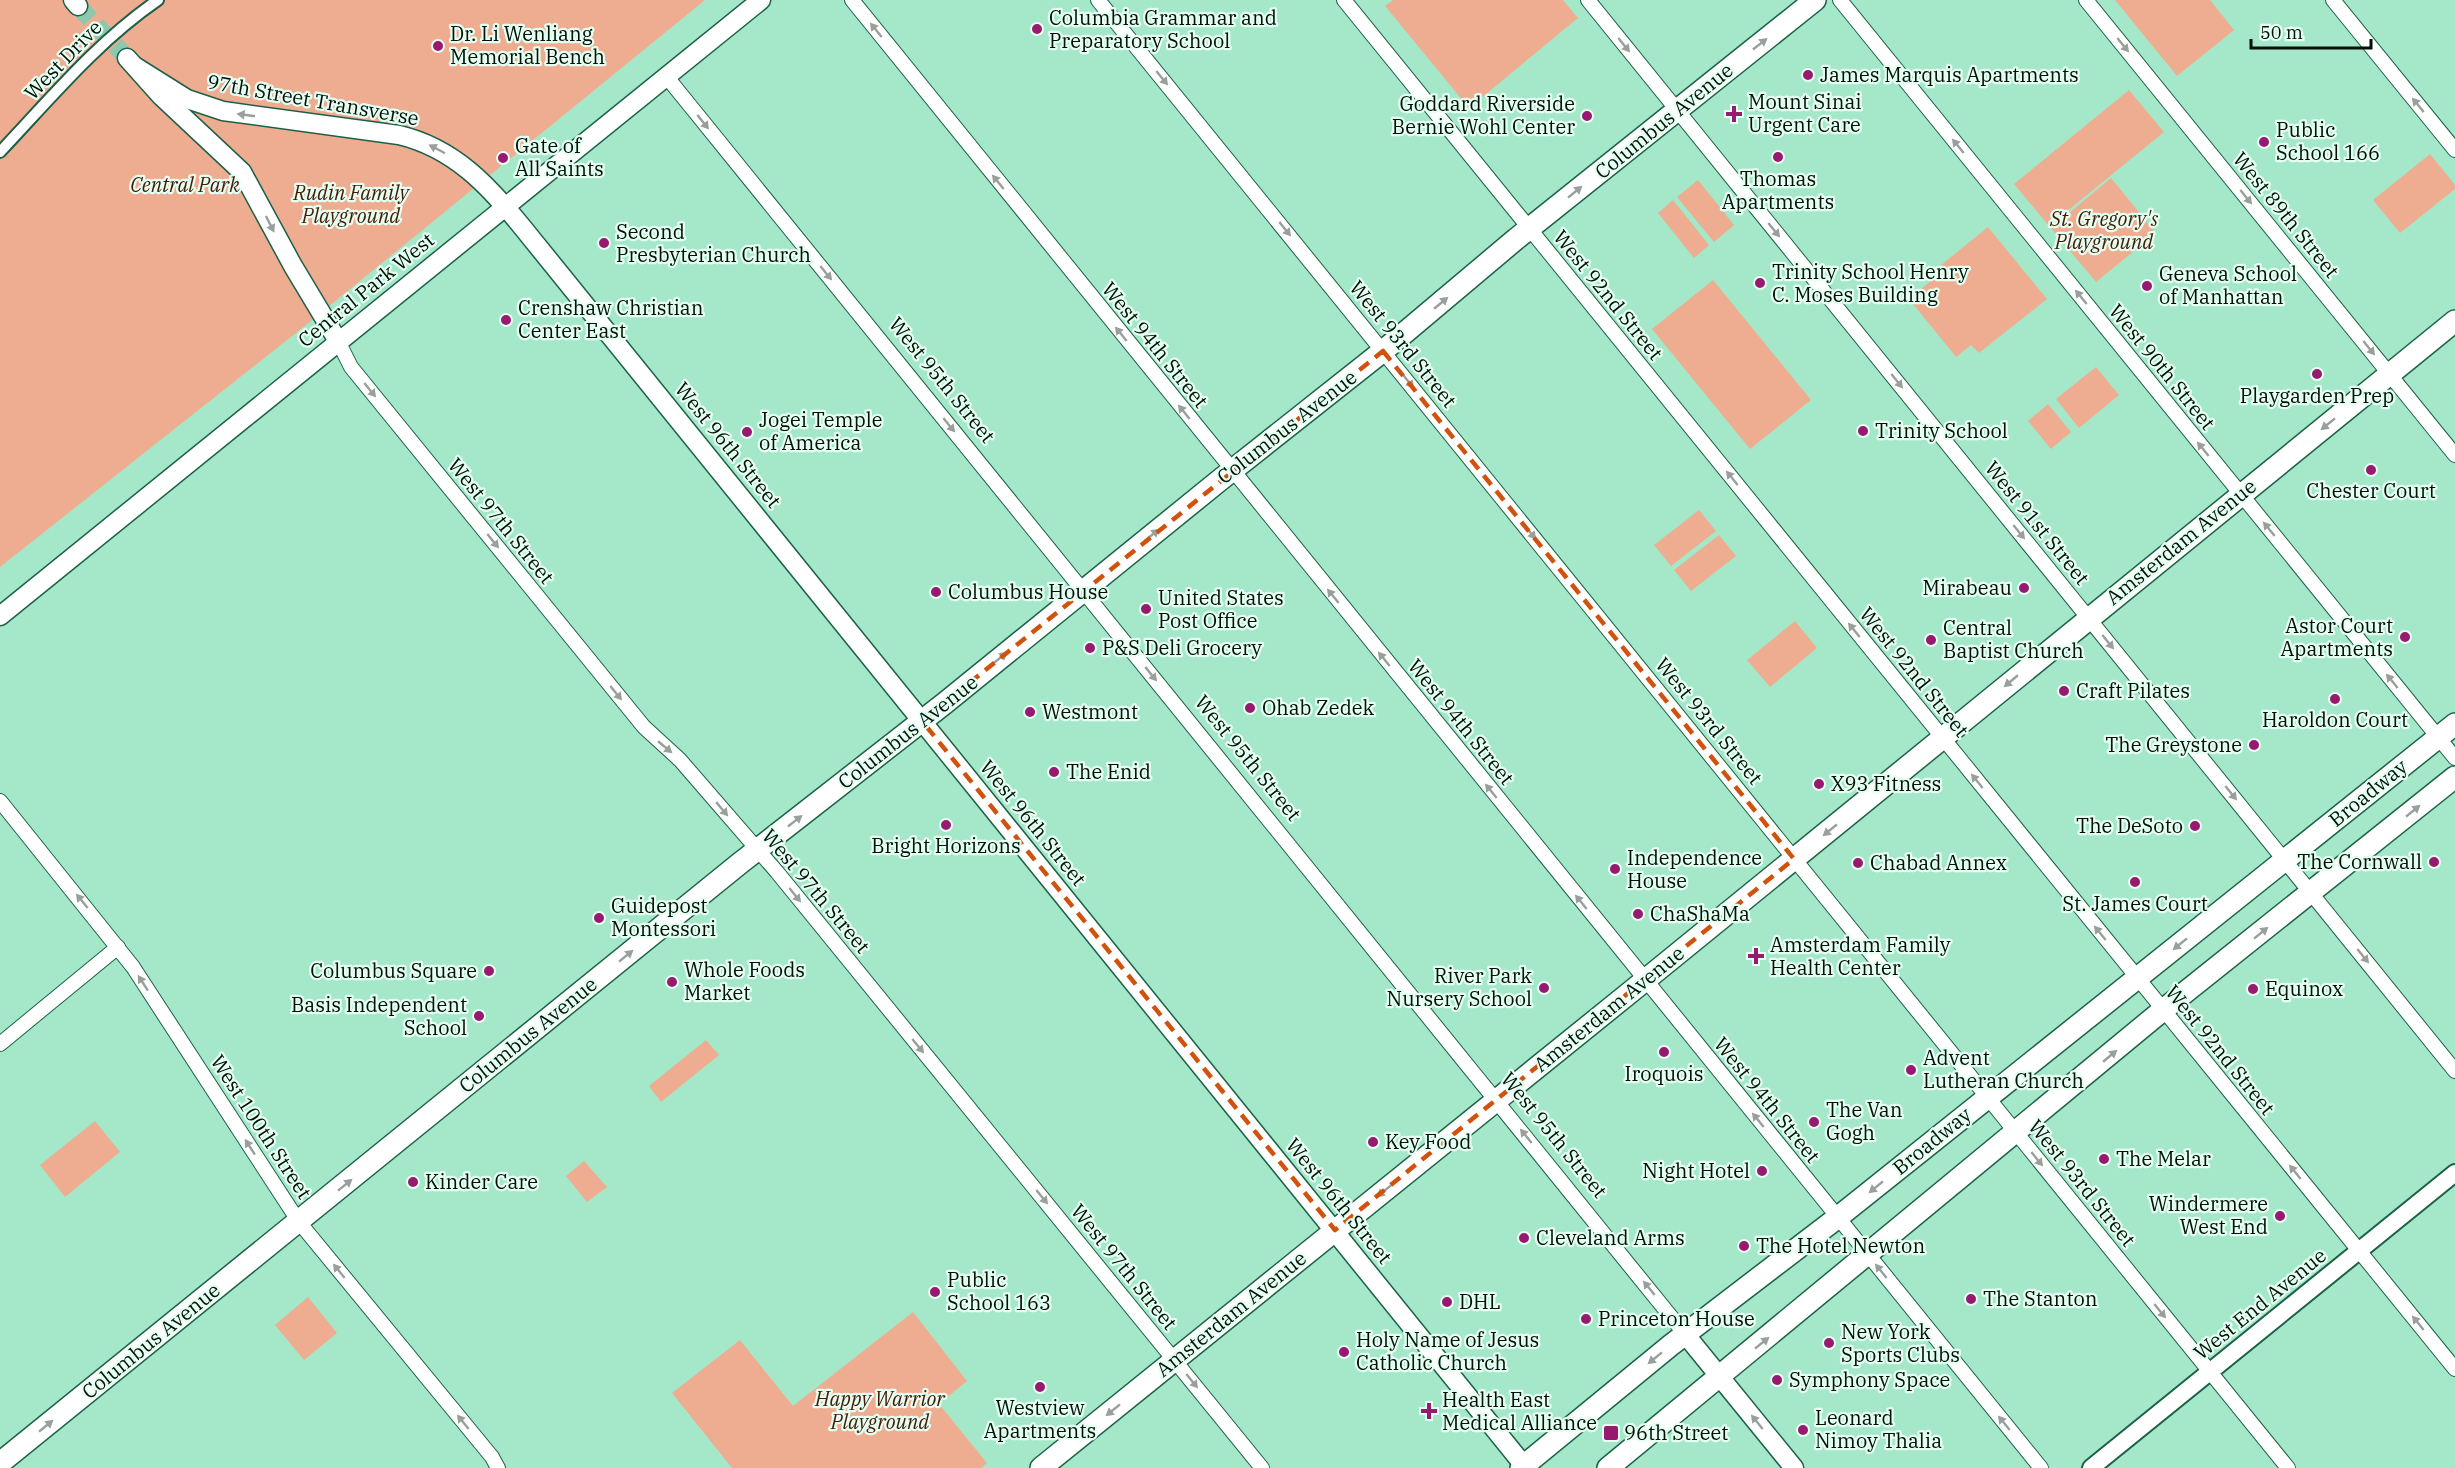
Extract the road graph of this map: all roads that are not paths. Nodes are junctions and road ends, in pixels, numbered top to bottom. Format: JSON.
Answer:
{"nodes":[{"id":1,"x":158,"y":0,"type":"edge"},
{"id":2,"x":761,"y":0,"type":"edge"},
{"id":3,"x":852,"y":0,"type":"edge"},
{"id":4,"x":1098,"y":0,"type":"edge"},
{"id":5,"x":1344,"y":0,"type":"edge"},
{"id":6,"x":1588,"y":0,"type":"edge"},
{"id":7,"x":1815,"y":0,"type":"edge"},
{"id":8,"x":1840,"y":0,"type":"edge"},
{"id":9,"x":2086,"y":0,"type":"edge"},
{"id":10,"x":2333,"y":0,"type":"edge"},
{"id":11,"x":666,"y":76,"type":"junction"},
{"id":12,"x":1677,"y":110,"type":"junction"},
{"id":13,"x":2455,"y":150,"type":"edge"},
{"id":14,"x":0,"y":152,"type":"edge"},
{"id":15,"x":505,"y":207,"type":"junction"},
{"id":16,"x":1529,"y":229,"type":"junction"},
{"id":17,"x":2455,"y":321,"type":"edge"},
{"id":18,"x":338,"y":341,"type":"junction"},
{"id":19,"x":1383,"y":351,"type":"junction"},
{"id":20,"x":2390,"y":373,"type":"junction"},
{"id":21,"x":2455,"y":455,"type":"edge"},
{"id":22,"x":1231,"y":471,"type":"junction"},
{"id":23,"x":2240,"y":494,"type":"junction"},
{"id":24,"x":1083,"y":591,"type":"junction"},
{"id":25,"x":0,"y":616,"type":"edge"},
{"id":26,"x":2088,"y":618,"type":"junction"},
{"id":27,"x":922,"y":721,"type":"junction"},
{"id":28,"x":2455,"y":724,"type":"edge"},
{"id":29,"x":2438,"y":737,"type":"junction"},
{"id":30,"x":1942,"y":738,"type":"junction"},
{"id":31,"x":2455,"y":758,"type":"edge"},
{"id":32,"x":2455,"y":777,"type":"edge"},
{"id":33,"x":0,"y":801,"type":"edge"},
{"id":34,"x":758,"y":850,"type":"junction"},
{"id":35,"x":1794,"y":858,"type":"junction"},
{"id":36,"x":2285,"y":860,"type":"junction"},
{"id":37,"x":2312,"y":892,"type":"junction"},
{"id":38,"x":118,"y":947,"type":"junction"},
{"id":39,"x":2137,"y":978,"type":"junction"},
{"id":40,"x":1645,"y":980,"type":"junction"},
{"id":41,"x":2163,"y":1011,"type":"junction"},
{"id":42,"x":0,"y":1044,"type":"edge"},
{"id":43,"x":2455,"y":1071,"type":"edge"},
{"id":44,"x":1987,"y":1097,"type":"junction"},
{"id":45,"x":1497,"y":1100,"type":"junction"},
{"id":46,"x":2016,"y":1134,"type":"junction"},
{"id":47,"x":2455,"y":1173,"type":"edge"},
{"id":48,"x":1837,"y":1218,"type":"junction"},
{"id":49,"x":299,"y":1222,"type":"junction"},
{"id":50,"x":1335,"y":1230,"type":"junction"},
{"id":51,"x":2359,"y":1251,"type":"junction"},
{"id":52,"x":1867,"y":1254,"type":"junction"},
{"id":53,"x":1685,"y":1334,"type":"junction"},
{"id":54,"x":1174,"y":1359,"type":"junction"},
{"id":55,"x":2455,"y":1368,"type":"edge"},
{"id":56,"x":2210,"y":1372,"type":"junction"},
{"id":57,"x":1721,"y":1377,"type":"junction"},
{"id":58,"x":0,"y":1463,"type":"edge"},
{"id":59,"x":1524,"y":1467,"type":"edge"},
{"id":60,"x":498,"y":1468,"type":"edge"},
{"id":61,"x":1041,"y":1468,"type":"edge"},
{"id":62,"x":1262,"y":1468,"type":"edge"},
{"id":63,"x":1608,"y":1468,"type":"edge"},
{"id":64,"x":1794,"y":1468,"type":"edge"},
{"id":65,"x":2041,"y":1468,"type":"edge"},
{"id":66,"x":2091,"y":1468,"type":"edge"},
{"id":67,"x":2288,"y":1468,"type":"edge"}],
"edges":[{"from":1,"to":14,"type":"street","name":"West Drive"},
{"from":2,"to":11,"type":"main road","name":"Central Park West"},
{"from":22,"to":3,"type":"street","name":"West 94th Street","one_way":true},
{"from":4,"to":19,"type":"street","name":"West 93rd Street","one_way":true},
{"from":5,"to":16,"type":"street","name":"West 92nd Street"},
{"from":6,"to":12,"type":"street","name":"West 91st Street","one_way":true},
{"from":12,"to":7,"type":"main road","name":"Columbus Avenue","one_way":true},
{"from":23,"to":8,"type":"street","name":"West 90th Street","one_way":true},
{"from":9,"to":20,"type":"street","name":"West 89th Street","one_way":true},
{"from":13,"to":10,"type":"street","one_way":true},
{"from":11,"to":15,"type":"main road","name":"Central Park West"},
{"from":11,"to":24,"type":"street","name":"West 95th Street","one_way":true},
{"from":16,"to":12,"type":"main road","name":"Columbus Avenue","one_way":true},
{"from":12,"to":26,"type":"street","name":"West 91st Street","one_way":true},
{"from":15,"to":18,"type":"main road","name":"Central Park West"},
{"from":15,"to":18,"type":"main road","name":"97th Street Transverse","one_way":true},
{"from":15,"to":27,"type":"main road","name":"West 96th Street"},
{"from":19,"to":16,"type":"main road","name":"Columbus Avenue","one_way":true},
{"from":30,"to":16,"type":"street","name":"West 92nd Street","one_way":true},
{"from":17,"to":20,"type":"main road","name":"Amsterdam Avenue"},
{"from":18,"to":25,"type":"main road","name":"Central Park West"},
{"from":18,"to":34,"type":"street","name":"West 97th Street","one_way":true},
{"from":19,"to":22,"type":"main road","name":"Columbus Avenue"},
{"from":19,"to":35,"type":"street","name":"West 93rd Street","one_way":true},
{"from":20,"to":21,"type":"street","name":"West 89th Street"},
{"from":20,"to":23,"type":"main road","name":"Amsterdam Avenue","one_way":true},
{"from":24,"to":22,"type":"main road","name":"Columbus Avenue","one_way":true},
{"from":40,"to":22,"type":"street","name":"West 94th Street","one_way":true},
{"from":23,"to":26,"type":"main road","name":"Amsterdam Avenue"},
{"from":29,"to":23,"type":"street","name":"West 90th Street","one_way":true},
{"from":27,"to":24,"type":"main road","name":"Columbus Avenue","one_way":true},
{"from":24,"to":45,"type":"street","name":"West 95th Street","one_way":true},
{"from":26,"to":30,"type":"main road","name":"Amsterdam Avenue","one_way":true},
{"from":26,"to":36,"type":"street","name":"West 91st Street","one_way":true},
{"from":34,"to":27,"type":"main road","name":"Columbus Avenue","one_way":true},
{"from":27,"to":50,"type":"main road","name":"West 96th Street"},
{"from":28,"to":29,"type":"main road","name":"Broadway"},
{"from":29,"to":31,"type":"street","name":"West 90th Street"},
{"from":29,"to":36,"type":"main road","name":"Broadway"},
{"from":30,"to":35,"type":"main road","name":"Amsterdam Avenue","one_way":true},
{"from":39,"to":30,"type":"street","name":"West 92nd Street","one_way":true},
{"from":37,"to":32,"type":"main road","one_way":true},
{"from":38,"to":33,"type":"street","name":"West 100th Street","one_way":true},
{"from":49,"to":34,"type":"main road","name":"Columbus Avenue","one_way":true},
{"from":34,"to":54,"type":"street","name":"West 97th Street","one_way":true},
{"from":35,"to":40,"type":"main road","name":"Amsterdam Avenue"},
{"from":35,"to":44,"type":"street","name":"West 93rd Street"},
{"from":36,"to":37,"type":"street","name":"West 91st Street"},
{"from":36,"to":39,"type":"main road","name":"Broadway","one_way":true},
{"from":41,"to":37,"type":"main road","one_way":true},
{"from":37,"to":43,"type":"street","name":"West 91st Street","one_way":true},
{"from":38,"to":42,"type":"street"},
{"from":49,"to":38,"type":"street","name":"West 100th Street","one_way":true},
{"from":39,"to":41,"type":"street","name":"West 92nd Street"},
{"from":39,"to":44,"type":"main road","name":"Broadway"},
{"from":40,"to":45,"type":"main road","name":"Amsterdam Avenue"},
{"from":48,"to":40,"type":"street","name":"West 94th Street","one_way":true},
{"from":46,"to":41,"type":"main road","one_way":true},
{"from":51,"to":41,"type":"street","name":"West 92nd Street","one_way":true},
{"from":44,"to":46,"type":"street","name":"West 93rd Street"},
{"from":44,"to":48,"type":"main road","name":"Broadway","one_way":true},
{"from":45,"to":50,"type":"main road","name":"Amsterdam Avenue","one_way":true},
{"from":53,"to":45,"type":"street","name":"West 95th Street","one_way":true},
{"from":46,"to":52,"type":"main road"},
{"from":46,"to":56,"type":"street","name":"West 93rd Street","one_way":true},
{"from":47,"to":51,"type":"street","name":"West End Avenue"},
{"from":48,"to":52,"type":"street","name":"West 94th Street"},
{"from":48,"to":53,"type":"main road","name":"Broadway"},
{"from":58,"to":49,"type":"main road","name":"Columbus Avenue","one_way":true},
{"from":60,"to":49,"type":"street","name":"West 100th Street","one_way":true},
{"from":50,"to":54,"type":"main road","name":"Amsterdam Avenue"},
{"from":50,"to":59,"type":"main road","name":"West 96th Street"},
{"from":55,"to":51,"type":"street","name":"West 92nd Street","one_way":true},
{"from":51,"to":56,"type":"street","name":"West End Avenue"},
{"from":57,"to":52,"type":"main road","one_way":true},
{"from":65,"to":52,"type":"street","name":"West 94th Street","one_way":true},
{"from":53,"to":57,"type":"main road","name":"West 95th Street"},
{"from":53,"to":59,"type":"main road","name":"Broadway","one_way":true},
{"from":54,"to":61,"type":"main road","name":"Amsterdam Avenue","one_way":true},
{"from":54,"to":62,"type":"street","name":"West 97th Street","one_way":true},
{"from":56,"to":66,"type":"street","name":"West End Avenue"},
{"from":56,"to":67,"type":"street","name":"West 93rd Street"},
{"from":57,"to":63,"type":"main road"},
{"from":64,"to":57,"type":"main road","name":"West 95th Street","one_way":true}]}
